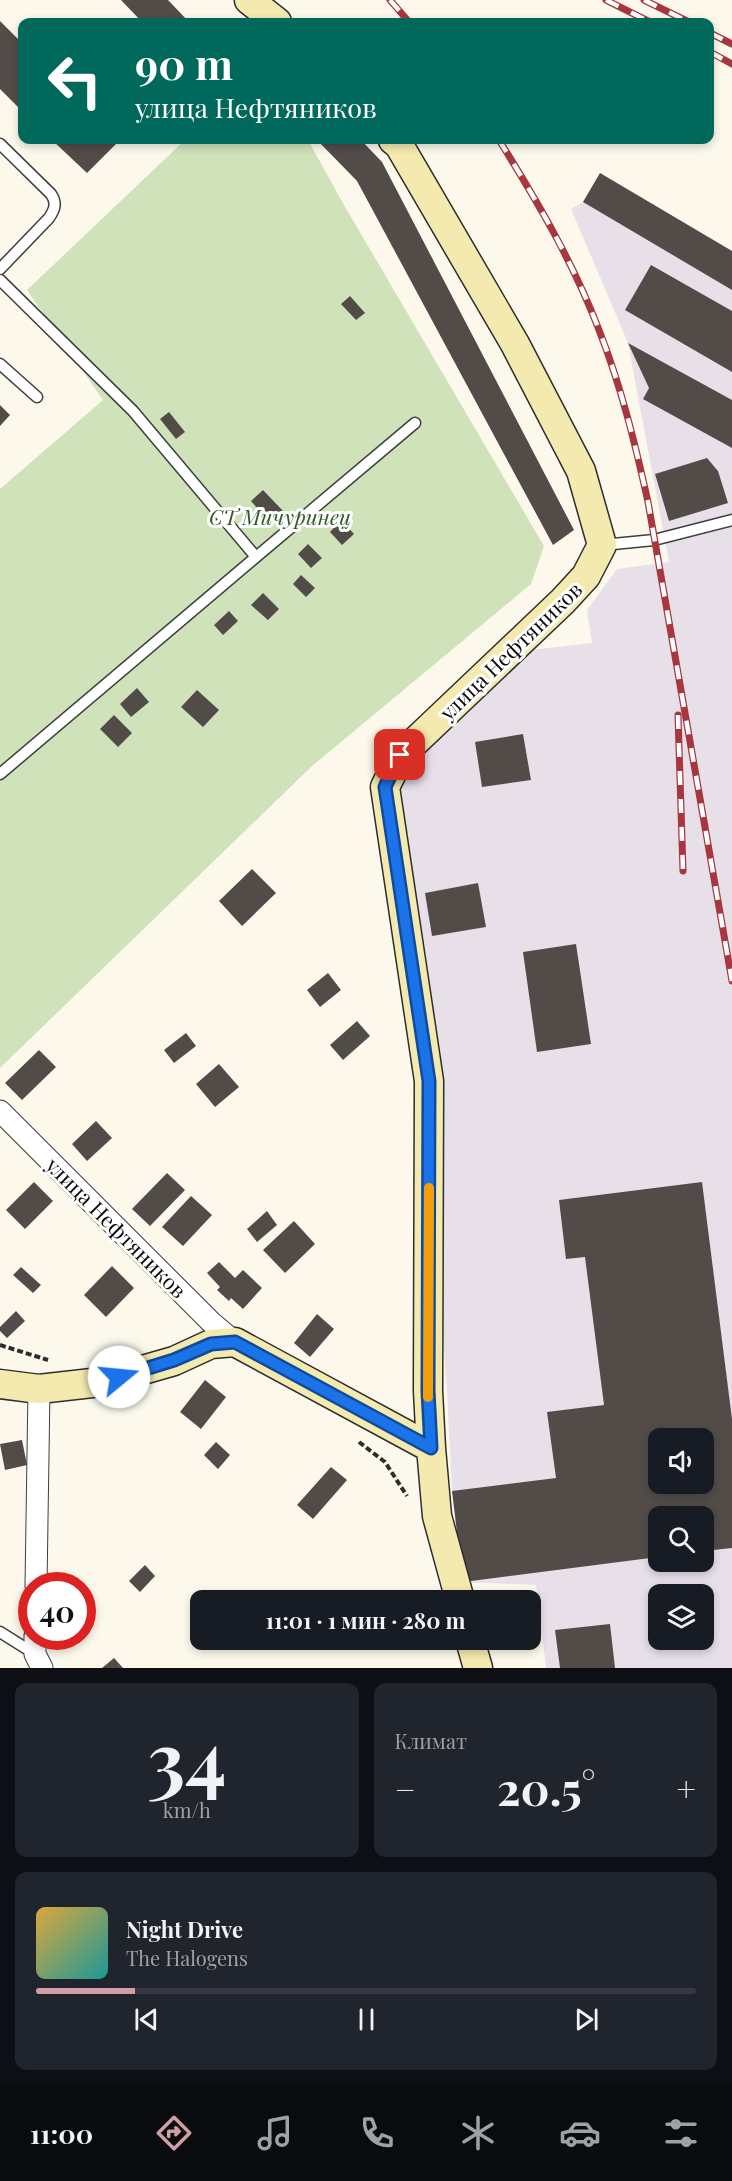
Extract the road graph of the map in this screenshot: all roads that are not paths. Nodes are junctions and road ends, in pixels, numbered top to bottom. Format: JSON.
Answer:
{"nodes":[{"id":1,"x":249,"y":0,"type":"edge"},
{"id":2,"x":273,"y":18,"type":"edge"},
{"id":3,"x":0,"y":144,"type":"edge"},
{"id":4,"x":398,"y":144,"type":"edge"},
{"id":5,"x":0,"y":269,"type":"edge"},
{"id":6,"x":0,"y":280,"type":"edge"},
{"id":7,"x":0,"y":364,"type":"edge"},
{"id":8,"x":37,"y":397,"type":"dead end"},
{"id":9,"x":415,"y":423,"type":"dead end"},
{"id":10,"x":732,"y":520,"type":"edge"},
{"id":11,"x":602,"y":545,"type":"junction"},
{"id":12,"x":256,"y":557,"type":"junction"},
{"id":13,"x":0,"y":774,"type":"edge"},
{"id":14,"x":0,"y":1111,"type":"edge"},
{"id":15,"x":235,"y":1342,"type":"junction"},
{"id":16,"x":0,"y":1384,"type":"edge"},
{"id":17,"x":39,"y":1389,"type":"junction"},
{"id":18,"x":431,"y":1448,"type":"junction"},
{"id":19,"x":36,"y":1572,"type":"edge"},
{"id":20,"x":457,"y":1590,"type":"edge"},
{"id":21,"x":0,"y":1632,"type":"edge"},
{"id":22,"x":473,"y":1650,"type":"edge"},
{"id":23,"x":37,"y":1653,"type":"edge"},
{"id":24,"x":478,"y":1668,"type":"edge"}],
"edges":[{"from":1,"to":2,"type":"street"},
{"from":3,"to":5,"type":"lane"},
{"from":4,"to":11,"type":"street"},
{"from":6,"to":12,"type":"lane"},
{"from":7,"to":8,"type":"lane"},
{"from":9,"to":12,"type":"lane"},
{"from":10,"to":11,"type":"lane"},
{"from":11,"to":18,"type":"street","name":"улица Нефтяников"},
{"from":12,"to":13,"type":"lane"},
{"from":14,"to":15,"type":"street","name":"улица Нефтяников"},
{"from":15,"to":17,"type":"street"},
{"from":15,"to":18,"type":"street"},
{"from":16,"to":17,"type":"street"},
{"from":17,"to":19,"type":"street"},
{"from":18,"to":20,"type":"street","name":"улица Нефтяников"},
{"from":21,"to":23,"type":"lane"},
{"from":22,"to":24,"type":"street"}]}
